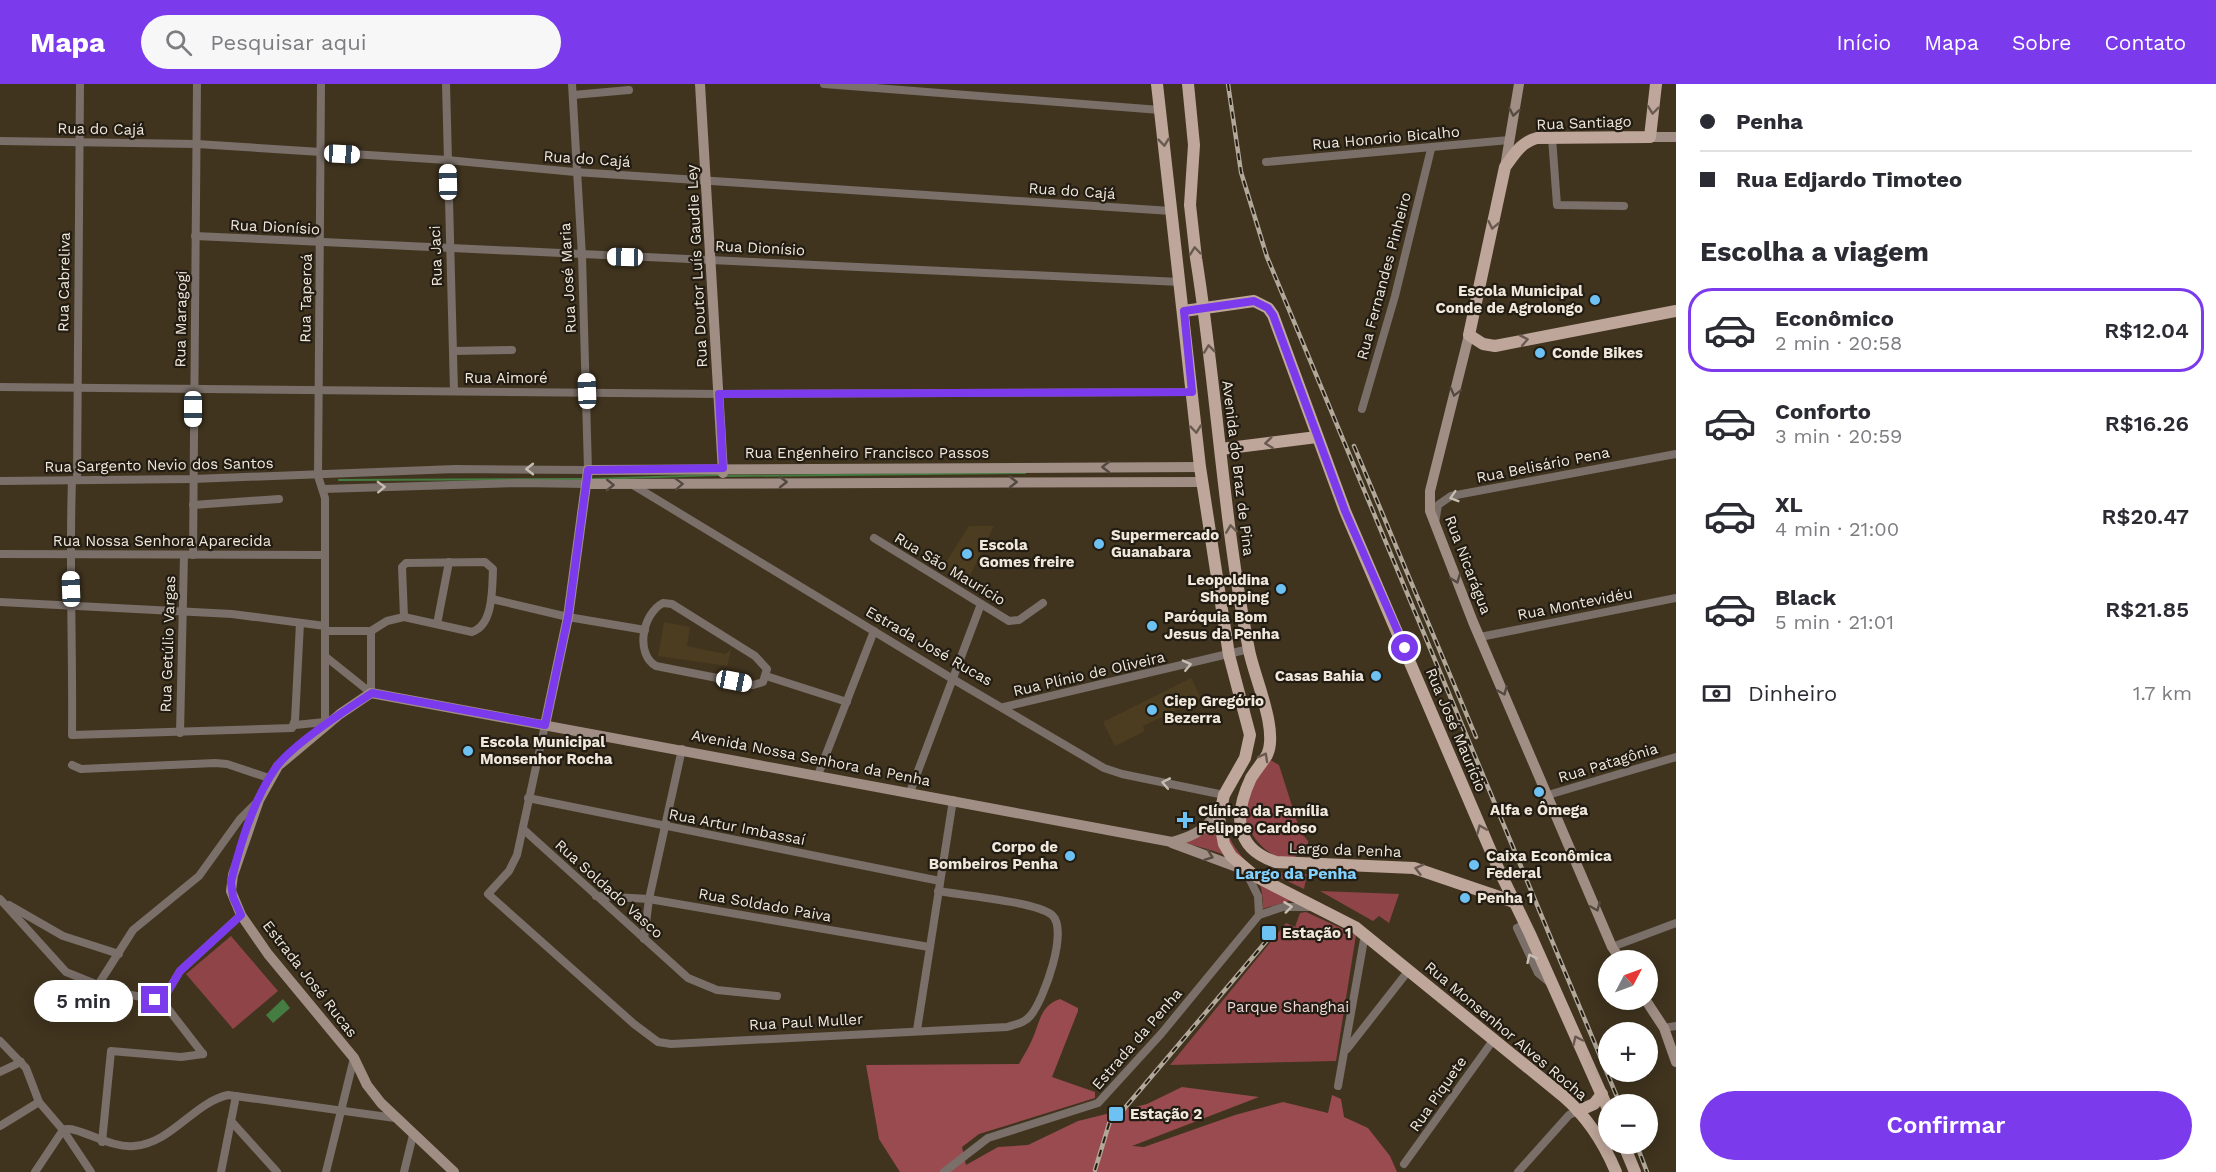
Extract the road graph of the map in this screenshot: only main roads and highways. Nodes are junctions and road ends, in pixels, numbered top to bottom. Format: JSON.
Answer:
{"nodes":[{"id":1,"x":1157,"y":84,"type":"edge"},
{"id":2,"x":1188,"y":84,"type":"edge"},
{"id":3,"x":1656,"y":84,"type":"edge"},
{"id":4,"x":1505,"y":167,"type":"joint"},
{"id":5,"x":1204,"y":309,"type":"junction"},
{"id":6,"x":1676,"y":310,"type":"edge"},
{"id":7,"x":1184,"y":311,"type":"junction"},
{"id":8,"x":1317,"y":437,"type":"junction"},
{"id":9,"x":1221,"y":449,"type":"junction"},
{"id":10,"x":1240,"y":810,"type":"joint"},
{"id":11,"x":1514,"y":902,"type":"junction"},
{"id":12,"x":1602,"y":1094,"type":"edge"},
{"id":13,"x":1598,"y":1099,"type":"edge"},
{"id":14,"x":1578,"y":1111,"type":"junction"},
{"id":15,"x":1628,"y":1154,"type":"edge"},
{"id":16,"x":1615,"y":1168,"type":"edge"},
{"id":17,"x":1635,"y":1172,"type":"edge"}],
"edges":[{"from":1,"to":7,"type":"main road","one_way":true},
{"from":5,"to":2,"type":"main road","name":"Avenida do Braz de Pina","one_way":true},
{"from":3,"to":4,"type":"main road","name":"Rua Santiago","one_way":true},
{"from":4,"to":6,"type":"main road","name":"Rua Nicarágua","one_way":true},
{"from":5,"to":7,"type":"main road","name":"Rua José Maurício"},
{"from":5,"to":8,"type":"main road","name":"Rua José Maurício"},
{"from":9,"to":5,"type":"main road","name":"Avenida do Braz de Pina","one_way":true},
{"from":7,"to":14,"type":"main road","name":"Rua Monsenhor Alves Rocha","one_way":true},
{"from":8,"to":9,"type":"main road","one_way":true},
{"from":11,"to":8,"type":"main road","name":"Rua José Maurício","one_way":true},
{"from":10,"to":9,"type":"main road","name":"Avenida do Braz de Pina","one_way":true},
{"from":11,"to":10,"type":"main road","name":"Largo da Penha","one_way":true},
{"from":12,"to":11,"type":"main road","name":"Rua José Maurício","one_way":true},
{"from":13,"to":14,"type":"main road"},
{"from":14,"to":16,"type":"main road","name":"Rua Monsenhor Alves Rocha"},
{"from":15,"to":17,"type":"main road"}]}
